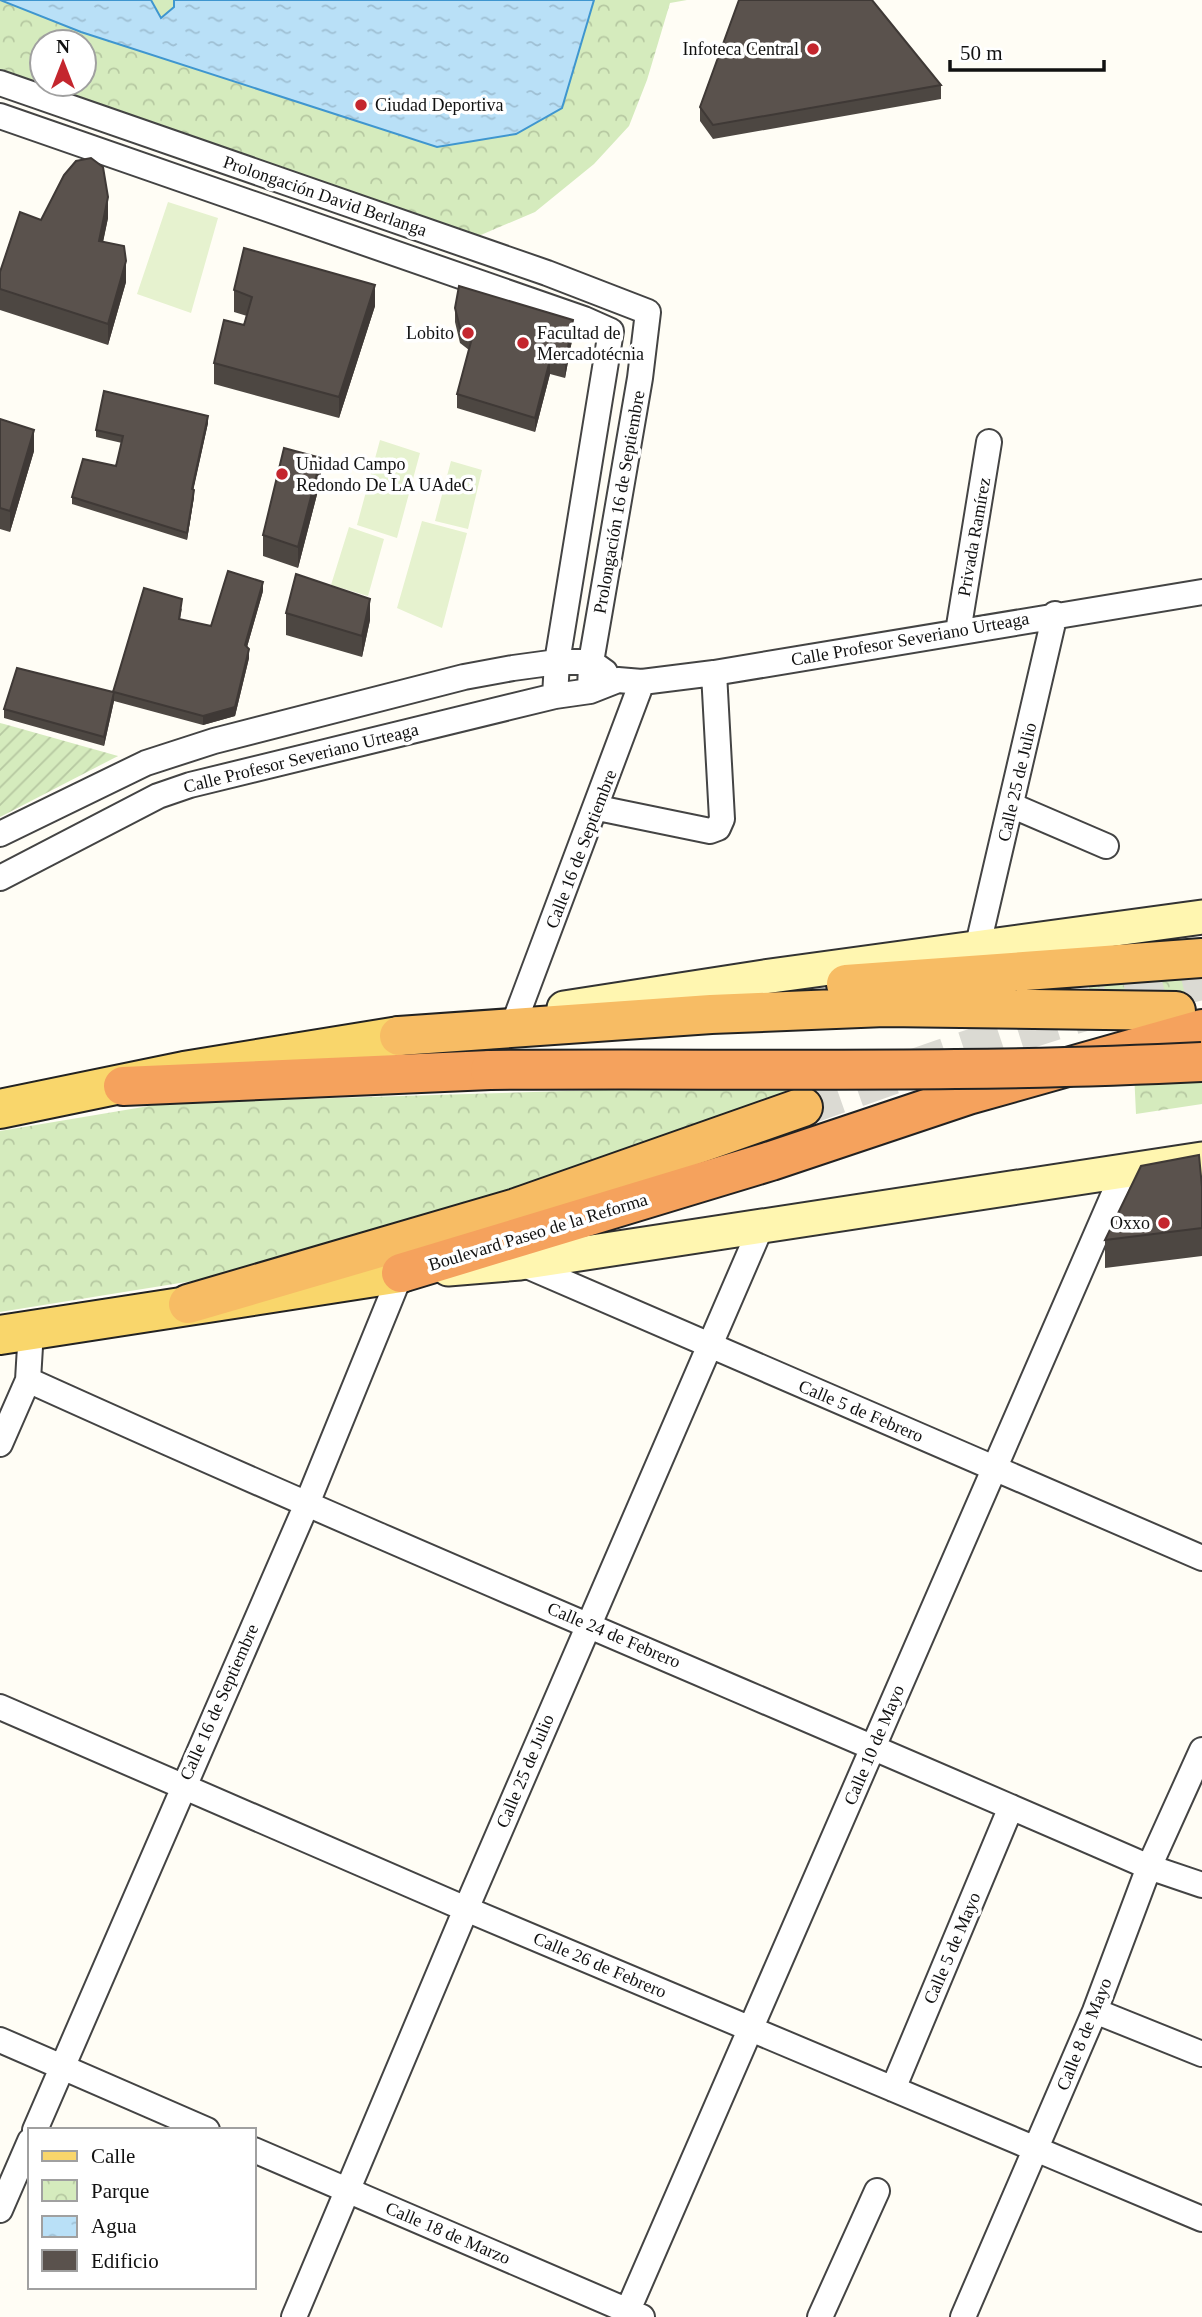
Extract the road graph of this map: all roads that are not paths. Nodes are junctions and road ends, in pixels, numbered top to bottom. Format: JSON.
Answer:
{"nodes":[{"id":1,"x":0,"y":83,"type":"edge"},
{"id":2,"x":0,"y":116,"type":"edge"},
{"id":3,"x":648,"y":312,"type":"joint"},
{"id":4,"x":611,"y":331,"type":"joint"},
{"id":5,"x":989,"y":443,"type":"dead end"},
{"id":6,"x":1202,"y":592,"type":"edge"},
{"id":7,"x":1055,"y":614,"type":"junction"},
{"id":8,"x":958,"y":632,"type":"junction"},
{"id":9,"x":556,"y":662,"type":"junction"},
{"id":10,"x":591,"y":662,"type":"junction"},
{"id":11,"x":714,"y":673,"type":"junction"},
{"id":12,"x":618,"y":680,"type":"junction"},
{"id":13,"x":642,"y":682,"type":"junction"},
{"id":14,"x":590,"y":691,"type":"junction"},
{"id":15,"x":555,"y":696,"type":"junction"},
{"id":16,"x":146,"y":763,"type":"junction"},
{"id":17,"x":158,"y":796,"type":"junction"},
{"id":18,"x":1013,"y":806,"type":"junction"},
{"id":19,"x":598,"y":808,"type":"junction"},
{"id":20,"x":0,"y":834,"type":"edge"},
{"id":21,"x":1106,"y":846,"type":"dead end"},
{"id":22,"x":0,"y":878,"type":"edge"},
{"id":23,"x":1202,"y":916,"type":"edge"},
{"id":24,"x":977,"y":949,"type":"junction"},
{"id":25,"x":1185,"y":960,"type":"edge"},
{"id":26,"x":614,"y":1001,"type":"junction"},
{"id":27,"x":517,"y":1015,"type":"junction"},
{"id":28,"x":1189,"y":1020,"type":"edge"},
{"id":29,"x":399,"y":1036,"type":"junction"},
{"id":30,"x":1202,"y":1050,"type":"edge"},
{"id":31,"x":1202,"y":1062,"type":"edge"},
{"id":32,"x":123,"y":1086,"type":"junction"},
{"id":33,"x":803,"y":1107,"type":"tunnel mouth"},
{"id":34,"x":0,"y":1110,"type":"edge"},
{"id":35,"x":887,"y":1132,"type":"junction"},
{"id":36,"x":1202,"y":1159,"type":"edge"},
{"id":37,"x":1123,"y":1173,"type":"junction"},
{"id":38,"x":761,"y":1227,"type":"junction"},
{"id":39,"x":520,"y":1263,"type":"junction"},
{"id":40,"x":401,"y":1273,"type":"junction"},
{"id":41,"x":188,"y":1304,"type":"junction"},
{"id":42,"x":16,"y":1333,"type":"edge"},
{"id":43,"x":710,"y":1347,"type":"junction"},
{"id":44,"x":28,"y":1380,"type":"junction"},
{"id":45,"x":0,"y":1444,"type":"edge"},
{"id":46,"x":995,"y":1468,"type":"junction"},
{"id":47,"x":306,"y":1506,"type":"junction"},
{"id":48,"x":1202,"y":1558,"type":"edge"},
{"id":49,"x":588,"y":1623,"type":"junction"},
{"id":50,"x":0,"y":1707,"type":"edge"},
{"id":51,"x":874,"y":1746,"type":"junction"},
{"id":52,"x":1202,"y":1750,"type":"edge"},
{"id":53,"x":183,"y":1785,"type":"junction"},
{"id":54,"x":1011,"y":1807,"type":"junction"},
{"id":55,"x":1149,"y":1867,"type":"junction"},
{"id":56,"x":1202,"y":1885,"type":"edge"},
{"id":57,"x":466,"y":1909,"type":"junction"},
{"id":58,"x":1095,"y":2011,"type":"junction"},
{"id":59,"x":751,"y":2028,"type":"junction"},
{"id":60,"x":0,"y":2040,"type":"edge"},
{"id":61,"x":1202,"y":2054,"type":"edge"},
{"id":62,"x":62,"y":2067,"type":"junction"},
{"id":63,"x":893,"y":2089,"type":"junction"},
{"id":64,"x":36,"y":2128,"type":"edge"},
{"id":65,"x":203,"y":2128,"type":"edge"},
{"id":66,"x":28,"y":2146,"type":"edge"},
{"id":67,"x":256,"y":2151,"type":"edge"},
{"id":68,"x":1035,"y":2151,"type":"junction"},
{"id":69,"x":349,"y":2191,"type":"junction"},
{"id":70,"x":877,"y":2191,"type":"dead end"},
{"id":71,"x":0,"y":2210,"type":"edge"},
{"id":72,"x":1202,"y":2219,"type":"edge"},
{"id":73,"x":632,"y":2315,"type":"edge"},
{"id":74,"x":294,"y":2317,"type":"edge"},
{"id":75,"x":820,"y":2317,"type":"edge"},
{"id":76,"x":963,"y":2317,"type":"edge"}],
"edges":[{"from":1,"to":3,"type":"street","name":"Prolongación David Berlanga"},
{"from":2,"to":4,"type":"street","name":"Prolongación David Berlanga"},
{"from":3,"to":10,"type":"street","name":"Prolongación 16 de Septiembre"},
{"from":4,"to":9,"type":"street","name":"Prolongación 16 de Septiembre"},
{"from":5,"to":8,"type":"street","name":"Privada Ramírez"},
{"from":6,"to":7,"type":"street","name":"Calle Profesor Severiano Urteaga"},
{"from":7,"to":8,"type":"street","name":"Calle Profesor Severiano Urteaga"},
{"from":7,"to":18,"type":"street","name":"Calle 25 de Julio"},
{"from":8,"to":11,"type":"street","name":"Calle Profesor Severiano Urteaga"},
{"from":9,"to":10,"type":"street","name":"Calle Profesor Severiano Urteaga"},
{"from":9,"to":15,"type":"street","name":"Prolongación 16 de Septiembre"},
{"from":9,"to":16,"type":"street","name":"Calle Profesor Severiano Urteaga"},
{"from":10,"to":12,"type":"street","name":"Calle Profesor Severiano Urteaga"},
{"from":10,"to":14,"type":"street","name":"Prolongación 16 de Septiembre"},
{"from":11,"to":13,"type":"street","name":"Calle Profesor Severiano Urteaga"},
{"from":11,"to":19,"type":"street"},
{"from":12,"to":13,"type":"street","name":"Calle Profesor Severiano Urteaga"},
{"from":12,"to":14,"type":"street","name":"Calle Profesor Severiano Urteaga"},
{"from":13,"to":19,"type":"street","name":"Calle 16 de Septiembre"},
{"from":14,"to":15,"type":"street","name":"Calle Profesor Severiano Urteaga"},
{"from":15,"to":17,"type":"street","name":"Calle Profesor Severiano Urteaga"},
{"from":16,"to":17,"type":"street"},
{"from":16,"to":20,"type":"street","name":"Calle Profesor Severiano Urteaga"},
{"from":17,"to":22,"type":"street","name":"Calle Profesor Severiano Urteaga"},
{"from":18,"to":21,"type":"street"},
{"from":18,"to":24,"type":"street","name":"Calle 25 de Julio"},
{"from":19,"to":27,"type":"street","name":"Calle 16 de Septiembre"},
{"from":23,"to":24,"type":"main road"},
{"from":24,"to":26,"type":"main road"},
{"from":25,"to":26,"type":"highway"},
{"from":26,"to":27,"type":"main road"},
{"from":27,"to":29,"type":"main road"},
{"from":28,"to":29,"type":"highway"},
{"from":28,"to":35,"type":"highway","name":"Boulevard Paseo de la Reforma","bridge":true},
{"from":29,"to":32,"type":"main road"},
{"from":30,"to":35,"type":"highway","bridge":true},
{"from":31,"to":32,"type":"highway","bridge":true},
{"from":32,"to":34,"type":"main road"},
{"from":33,"to":41,"type":"highway"},
{"from":35,"to":40,"type":"highway","name":"Boulevard Paseo de la Reforma"},
{"from":36,"to":37,"type":"main road"},
{"from":37,"to":38,"type":"main road"},
{"from":37,"to":46,"type":"street","name":"Calle 10 de Mayo"},
{"from":38,"to":39,"type":"main road"},
{"from":38,"to":43,"type":"street","name":"Calle 25 de Julio"},
{"from":39,"to":40,"type":"main road"},
{"from":39,"to":43,"type":"street","name":"Calle 5 de Febrero"},
{"from":40,"to":41,"type":"main road","name":"Boulevard Paseo de la Reforma"},
{"from":40,"to":47,"type":"street","name":"Calle 16 de Septiembre"},
{"from":41,"to":42,"type":"main road","name":"Boulevard Paseo de la Reforma"},
{"from":42,"to":44,"type":"street"},
{"from":43,"to":46,"type":"street","name":"Calle 5 de Febrero"},
{"from":43,"to":49,"type":"street","name":"Calle 25 de Julio"},
{"from":44,"to":45,"type":"street"},
{"from":44,"to":47,"type":"street","name":"Calle 24 de Febrero"},
{"from":46,"to":48,"type":"street","name":"Calle 5 de Febrero"},
{"from":46,"to":51,"type":"street","name":"Calle 10 de Mayo"},
{"from":47,"to":49,"type":"street","name":"Calle 24 de Febrero"},
{"from":47,"to":53,"type":"street","name":"Calle 16 de Septiembre"},
{"from":49,"to":51,"type":"street","name":"Calle 24 de Febrero"},
{"from":49,"to":57,"type":"street","name":"Calle 25 de Julio"},
{"from":50,"to":53,"type":"street","name":"Calle 26 de Febrero"},
{"from":51,"to":54,"type":"street","name":"Calle 24 de Febrero"},
{"from":51,"to":59,"type":"street","name":"Calle 10 de Mayo"},
{"from":52,"to":55,"type":"street","name":"Calle 8 de Mayo"},
{"from":53,"to":57,"type":"street","name":"Calle 26 de Febrero"},
{"from":53,"to":62,"type":"street","name":"Calle 16 de Septiembre"},
{"from":54,"to":55,"type":"street","name":"Calle 24 de Febrero"},
{"from":54,"to":63,"type":"street","name":"Calle 5 de Mayo"},
{"from":55,"to":56,"type":"street","name":"Calle 24 de Febrero"},
{"from":55,"to":58,"type":"street","name":"Calle 8 de Mayo"},
{"from":57,"to":59,"type":"street","name":"Calle 26 de Febrero"},
{"from":57,"to":69,"type":"street","name":"Calle 25 de Julio"},
{"from":58,"to":61,"type":"street"},
{"from":58,"to":68,"type":"street","name":"Calle 8 de Mayo"},
{"from":59,"to":63,"type":"street","name":"Calle 26 de Febrero"},
{"from":59,"to":73,"type":"street","name":"Calle 10 de Mayo"},
{"from":60,"to":62,"type":"street"},
{"from":62,"to":64,"type":"street","name":"Calle 16 de Septiembre"},
{"from":62,"to":65,"type":"street"},
{"from":63,"to":68,"type":"street","name":"Calle 26 de Febrero"},
{"from":66,"to":71,"type":"street"},
{"from":67,"to":69,"type":"street","name":"Calle 18 de Marzo"},
{"from":68,"to":72,"type":"street","name":"Calle 26 de Febrero"},
{"from":68,"to":76,"type":"street","name":"Calle 8 de Mayo"},
{"from":69,"to":73,"type":"street","name":"Calle 18 de Marzo"},
{"from":69,"to":74,"type":"street","name":"Calle 25 de Julio"},
{"from":70,"to":75,"type":"street"}]}
